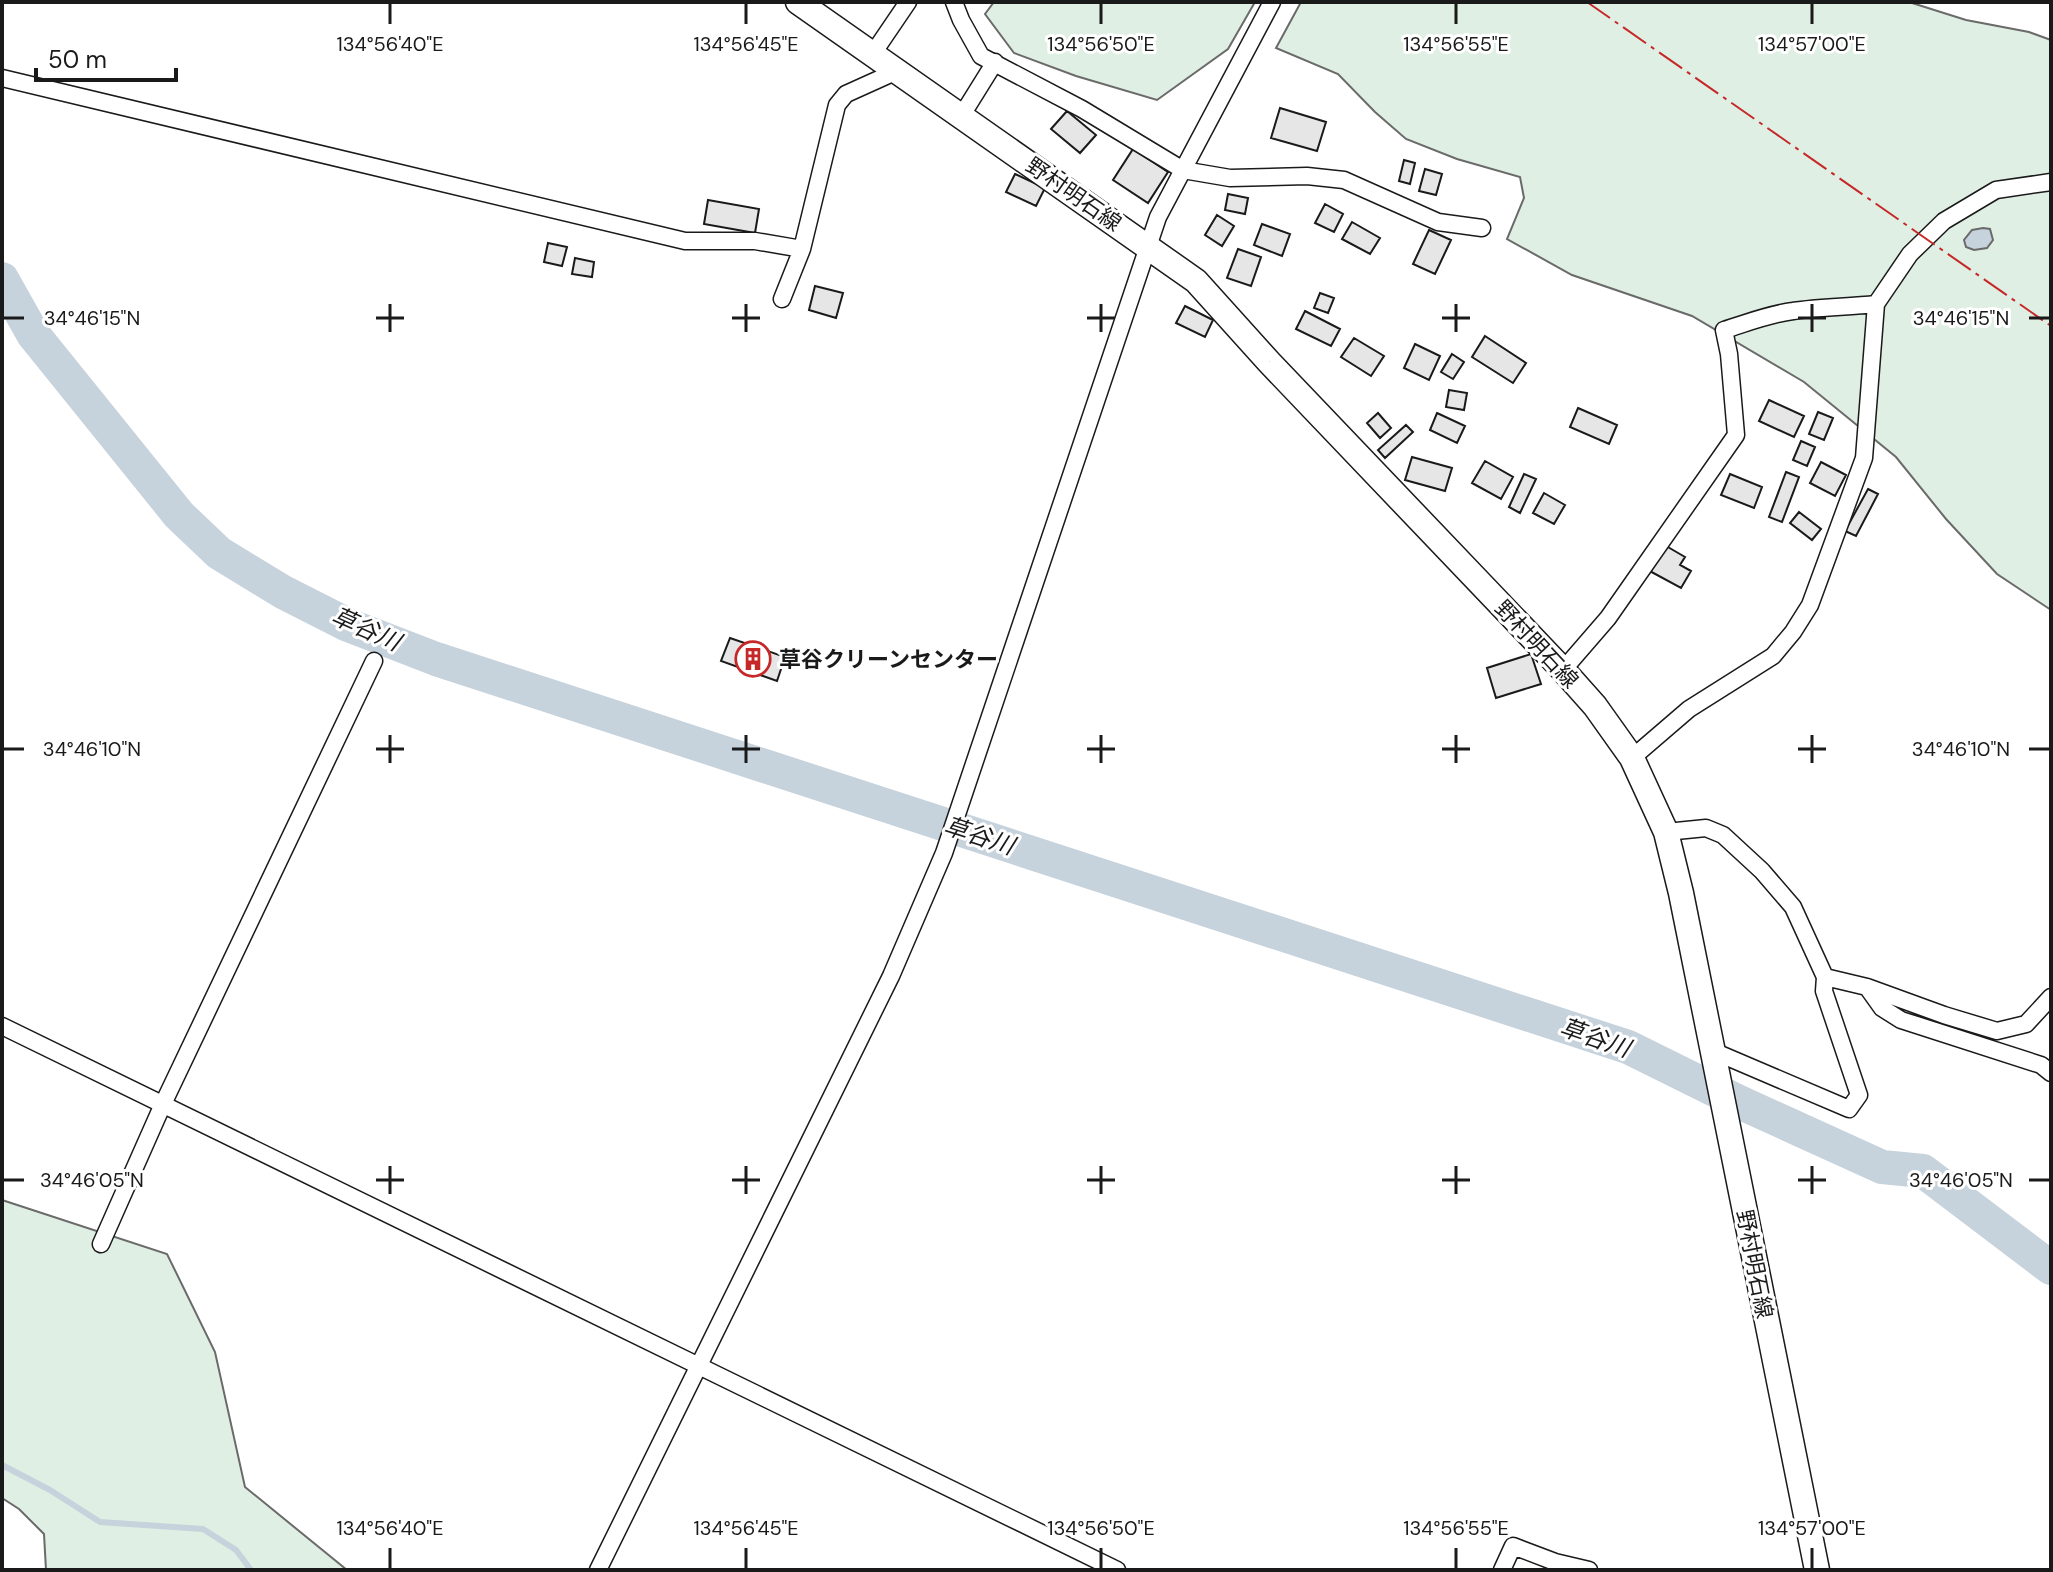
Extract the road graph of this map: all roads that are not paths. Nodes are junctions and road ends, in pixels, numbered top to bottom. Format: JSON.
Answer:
{"nodes":[{"id":1,"x":798,"y":2,"type":"edge"},
{"id":2,"x":908,"y":2,"type":"edge"},
{"id":3,"x":954,"y":2,"type":"edge"},
{"id":4,"x":1272,"y":2,"type":"edge"},
{"id":5,"x":872,"y":55,"type":"junction"},
{"id":6,"x":995,"y":62,"type":"junction"},
{"id":7,"x":897,"y":71,"type":"junction"},
{"id":8,"x":2,"y":78,"type":"edge"},
{"id":9,"x":962,"y":115,"type":"junction"},
{"id":10,"x":1183,"y":170,"type":"junction"},
{"id":11,"x":2051,"y":182,"type":"edge"},
{"id":12,"x":1482,"y":228,"type":"dead end"},
{"id":13,"x":1147,"y":245,"type":"junction"},
{"id":14,"x":802,"y":249,"type":"junction"},
{"id":15,"x":782,"y":299,"type":"dead end"},
{"id":16,"x":1876,"y":304,"type":"junction"},
{"id":17,"x":374,"y":661,"type":"dead end"},
{"id":18,"x":1563,"y":670,"type":"junction"},
{"id":19,"x":1632,"y":758,"type":"junction"},
{"id":20,"x":1666,"y":832,"type":"junction"},
{"id":21,"x":1825,"y":977,"type":"junction"},
{"id":22,"x":1867,"y":987,"type":"junction"},
{"id":23,"x":2051,"y":997,"type":"edge"},
{"id":24,"x":2,"y":1026,"type":"edge"},
{"id":25,"x":1713,"y":1051,"type":"junction"},
{"id":26,"x":2051,"y":1073,"type":"edge"},
{"id":27,"x":163,"y":1104,"type":"junction"},
{"id":28,"x":101,"y":1244,"type":"dead end"},
{"id":29,"x":700,"y":1366,"type":"junction"},
{"id":30,"x":598,"y":1570,"type":"edge"},
{"id":31,"x":1117,"y":1570,"type":"edge"},
{"id":32,"x":1502,"y":1570,"type":"edge"},
{"id":33,"x":1589,"y":1570,"type":"edge"},
{"id":34,"x":1817,"y":1570,"type":"edge"}],
"edges":[{"from":1,"to":5,"type":"main road","name":"野村明石線"},
{"from":2,"to":5,"type":"street"},
{"from":3,"to":6,"type":"street"},
{"from":4,"to":10,"type":"street"},
{"from":5,"to":7,"type":"main road","name":"野村明石線"},
{"from":6,"to":9,"type":"street"},
{"from":6,"to":10,"type":"street"},
{"from":7,"to":9,"type":"main road","name":"野村明石線"},
{"from":7,"to":14,"type":"street"},
{"from":8,"to":14,"type":"street"},
{"from":9,"to":13,"type":"main road","name":"野村明石線"},
{"from":10,"to":12,"type":"street"},
{"from":10,"to":13,"type":"street"},
{"from":11,"to":16,"type":"street"},
{"from":13,"to":18,"type":"main road","name":"野村明石線"},
{"from":13,"to":29,"type":"street"},
{"from":14,"to":15,"type":"street"},
{"from":16,"to":18,"type":"street"},
{"from":16,"to":19,"type":"street"},
{"from":17,"to":27,"type":"street"},
{"from":18,"to":19,"type":"main road","name":"野村明石線"},
{"from":19,"to":20,"type":"main road","name":"野村明石線"},
{"from":20,"to":21,"type":"street"},
{"from":20,"to":25,"type":"main road","name":"野村明石線"},
{"from":21,"to":22,"type":"street"},
{"from":21,"to":25,"type":"street"},
{"from":22,"to":23,"type":"street"},
{"from":22,"to":26,"type":"street"},
{"from":24,"to":27,"type":"street"},
{"from":25,"to":34,"type":"main road","name":"野村明石線"},
{"from":27,"to":28,"type":"street"},
{"from":27,"to":29,"type":"street"},
{"from":29,"to":30,"type":"street"},
{"from":29,"to":31,"type":"street"},
{"from":32,"to":33,"type":"street"}]}
